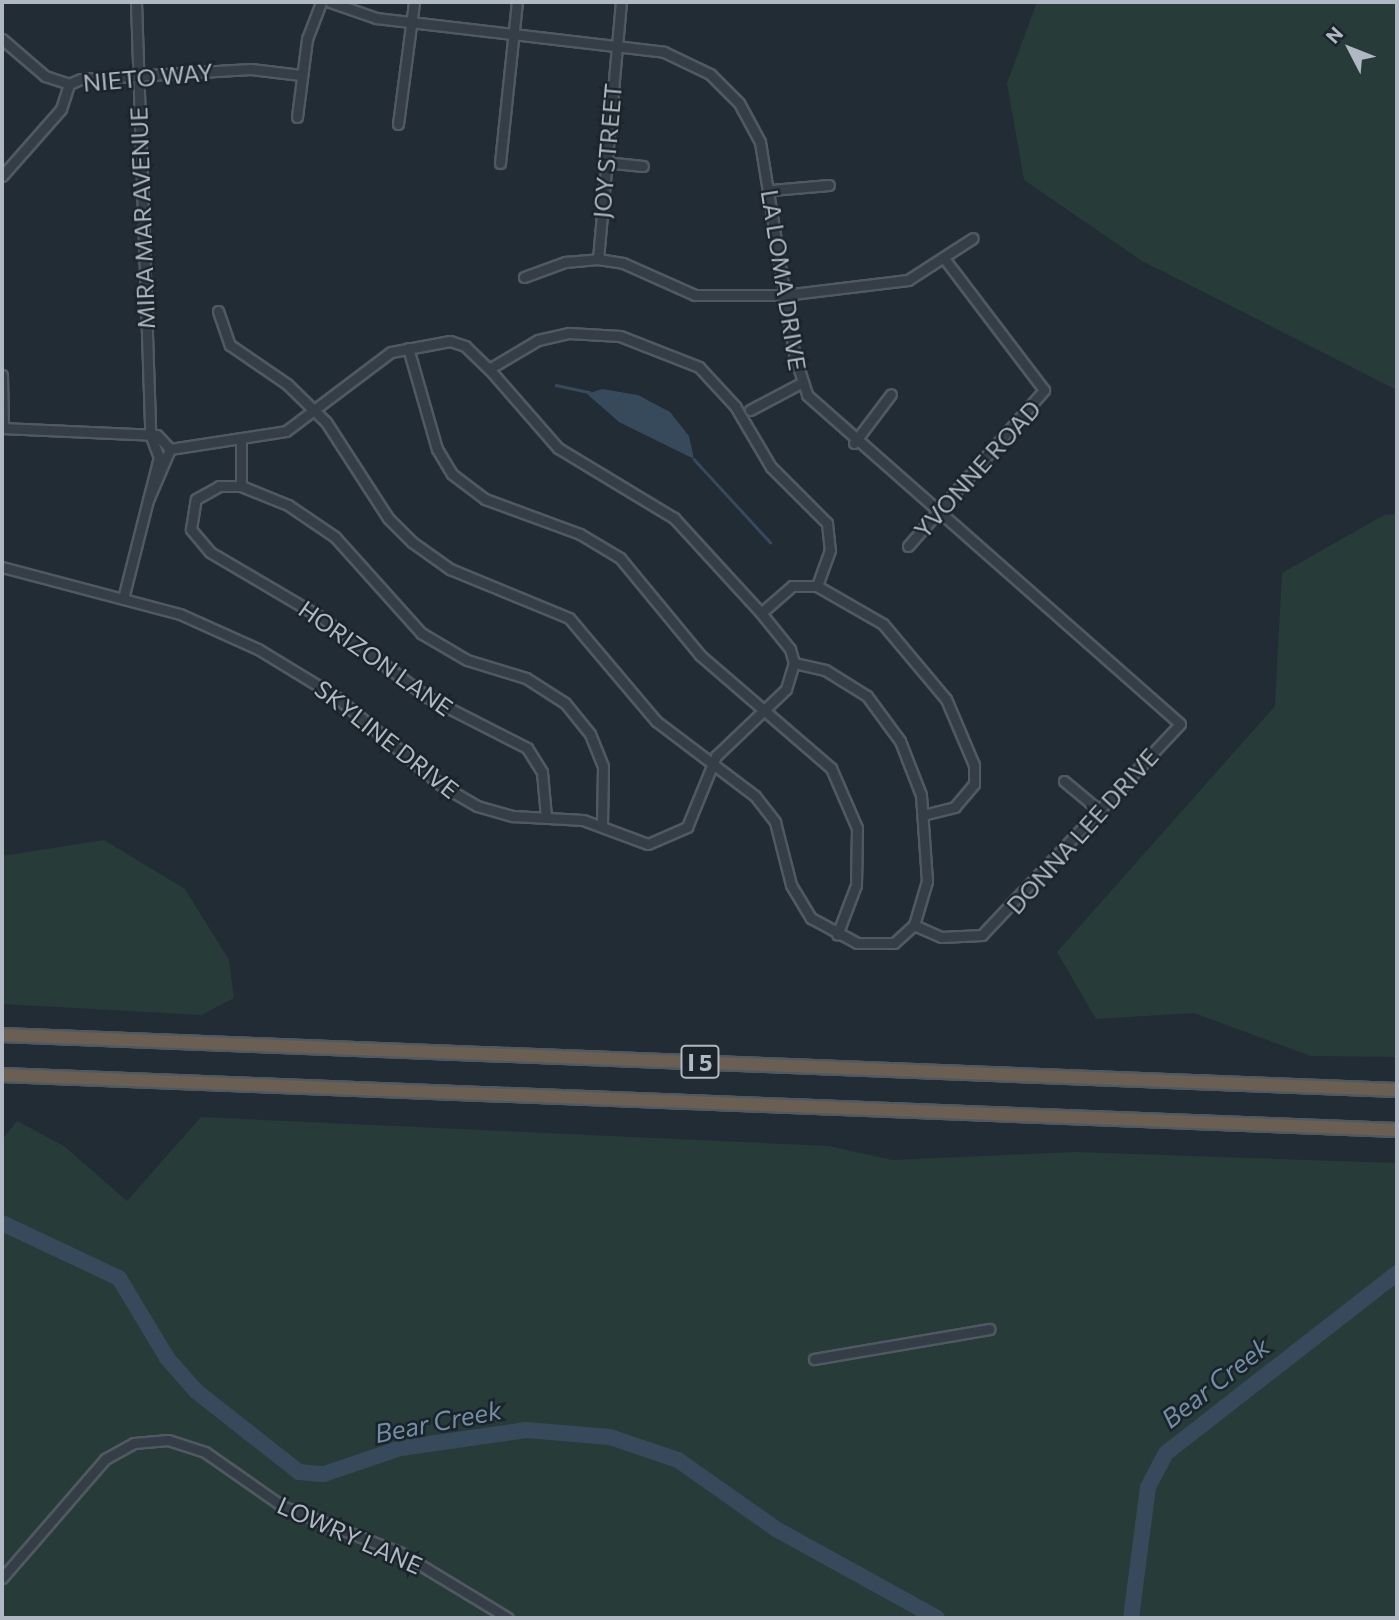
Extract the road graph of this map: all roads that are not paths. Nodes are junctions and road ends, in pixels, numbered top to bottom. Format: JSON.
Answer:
{"nodes":[{"id":1,"x":136,"y":2,"type":"edge"},
{"id":2,"x":321,"y":2,"type":"edge"},
{"id":3,"x":330,"y":2,"type":"edge"},
{"id":4,"x":414,"y":2,"type":"edge"},
{"id":5,"x":517,"y":2,"type":"edge"},
{"id":6,"x":621,"y":2,"type":"edge"},
{"id":7,"x":411,"y":21,"type":"junction"},
{"id":8,"x":513,"y":32,"type":"junction"},
{"id":9,"x":2,"y":39,"type":"edge"},
{"id":10,"x":617,"y":43,"type":"junction"},
{"id":11,"x":137,"y":74,"type":"junction"},
{"id":12,"x":301,"y":75,"type":"junction"},
{"id":13,"x":69,"y":84,"type":"junction"},
{"id":14,"x":297,"y":117,"type":"dead end"},
{"id":15,"x":398,"y":124,"type":"dead end"},
{"id":16,"x":604,"y":162,"type":"junction"},
{"id":17,"x":500,"y":163,"type":"dead end"},
{"id":18,"x":643,"y":166,"type":"dead end"},
{"id":19,"x":2,"y":176,"type":"edge"},
{"id":20,"x":829,"y":185,"type":"dead end"},
{"id":21,"x":771,"y":190,"type":"junction"},
{"id":22,"x":973,"y":239,"type":"dead end"},
{"id":23,"x":598,"y":259,"type":"junction"},
{"id":24,"x":946,"y":261,"type":"junction"},
{"id":25,"x":524,"y":277,"type":"dead end"},
{"id":26,"x":784,"y":295,"type":"junction"},
{"id":27,"x":218,"y":312,"type":"dead end"},
{"id":28,"x":408,"y":348,"type":"junction"},
{"id":29,"x":489,"y":369,"type":"junction"},
{"id":30,"x":2,"y":375,"type":"edge"},
{"id":31,"x":801,"y":383,"type":"junction"},
{"id":32,"x":891,"y":394,"type":"dead end"},
{"id":33,"x":313,"y":408,"type":"junction"},
{"id":34,"x":750,"y":410,"type":"dead end"},
{"id":35,"x":3,"y":428,"type":"edge"},
{"id":36,"x":150,"y":435,"type":"junction"},
{"id":37,"x":241,"y":440,"type":"junction"},
{"id":38,"x":854,"y":443,"type":"junction"},
{"id":39,"x":170,"y":449,"type":"junction"},
{"id":40,"x":241,"y":486,"type":"junction"},
{"id":41,"x":148,"y":500,"type":"junction"},
{"id":42,"x":941,"y":513,"type":"junction"},
{"id":43,"x":908,"y":546,"type":"dead end"},
{"id":44,"x":2,"y":567,"type":"edge"},
{"id":45,"x":817,"y":586,"type":"junction"},
{"id":46,"x":123,"y":599,"type":"junction"},
{"id":47,"x":761,"y":613,"type":"junction"},
{"id":48,"x":794,"y":663,"type":"junction"},
{"id":49,"x":764,"y":711,"type":"junction"},
{"id":50,"x":1180,"y":723,"type":"joint"},
{"id":51,"x":710,"y":764,"type":"junction"},
{"id":52,"x":1064,"y":781,"type":"dead end"},
{"id":53,"x":1100,"y":811,"type":"junction"},
{"id":54,"x":926,"y":814,"type":"junction"},
{"id":55,"x":546,"y":817,"type":"junction"},
{"id":56,"x":602,"y":825,"type":"junction"},
{"id":57,"x":914,"y":925,"type":"junction"},
{"id":58,"x":836,"y":935,"type":"junction"},
{"id":59,"x":2,"y":1035,"type":"edge"},
{"id":60,"x":2,"y":1075,"type":"edge"},
{"id":61,"x":1397,"y":1090,"type":"edge"},
{"id":62,"x":1397,"y":1130,"type":"edge"},
{"id":63,"x":989,"y":1329,"type":"dead end"},
{"id":64,"x":814,"y":1359,"type":"dead end"},
{"id":65,"x":2,"y":1578,"type":"edge"},
{"id":66,"x":508,"y":1618,"type":"edge"}],
"edges":[{"from":1,"to":11,"type":"street","name":"MIRA MAR AVENUE"},
{"from":2,"to":12,"type":"street"},
{"from":3,"to":7,"type":"street","name":"LA LOMA DRIVE"},
{"from":4,"to":7,"type":"street"},
{"from":5,"to":8,"type":"street"},
{"from":6,"to":10,"type":"street","name":"JOY STREET"},
{"from":7,"to":8,"type":"street","name":"LA LOMA DRIVE"},
{"from":7,"to":15,"type":"street"},
{"from":8,"to":10,"type":"street","name":"LA LOMA DRIVE"},
{"from":8,"to":17,"type":"street"},
{"from":9,"to":13,"type":"street"},
{"from":10,"to":16,"type":"street","name":"JOY STREET"},
{"from":10,"to":21,"type":"street","name":"LA LOMA DRIVE"},
{"from":11,"to":12,"type":"street","name":"NIETO WAY"},
{"from":11,"to":13,"type":"street","name":"NIETO WAY"},
{"from":11,"to":36,"type":"street","name":"MIRA MAR AVENUE"},
{"from":12,"to":14,"type":"street"},
{"from":13,"to":19,"type":"street","name":"NIETO WAY"},
{"from":16,"to":18,"type":"street"},
{"from":16,"to":23,"type":"street","name":"JOY STREET"},
{"from":20,"to":21,"type":"street"},
{"from":21,"to":26,"type":"street","name":"LA LOMA DRIVE"},
{"from":22,"to":24,"type":"street"},
{"from":23,"to":25,"type":"street"},
{"from":23,"to":26,"type":"street"},
{"from":24,"to":26,"type":"street"},
{"from":24,"to":42,"type":"street","name":"YVONNE ROAD"},
{"from":26,"to":31,"type":"street","name":"LA LOMA DRIVE"},
{"from":27,"to":33,"type":"street"},
{"from":28,"to":29,"type":"street"},
{"from":28,"to":33,"type":"street"},
{"from":28,"to":49,"type":"street"},
{"from":29,"to":45,"type":"street"},
{"from":29,"to":47,"type":"street"},
{"from":30,"to":35,"type":"street"},
{"from":31,"to":34,"type":"street"},
{"from":31,"to":38,"type":"street","name":"LA LOMA DRIVE"},
{"from":32,"to":38,"type":"street"},
{"from":33,"to":37,"type":"street"},
{"from":33,"to":51,"type":"street"},
{"from":35,"to":36,"type":"street"},
{"from":36,"to":39,"type":"street"},
{"from":36,"to":41,"type":"street","name":"MIRA MAR AVENUE"},
{"from":37,"to":39,"type":"street"},
{"from":37,"to":40,"type":"street"},
{"from":38,"to":42,"type":"street","name":"LA LOMA DRIVE"},
{"from":39,"to":41,"type":"street","name":"MIRA MAR AVENUE"},
{"from":40,"to":55,"type":"street","name":"HORIZON LANE"},
{"from":40,"to":56,"type":"street"},
{"from":41,"to":46,"type":"street","name":"MIRA MAR AVENUE"},
{"from":42,"to":43,"type":"street","name":"YVONNE ROAD"},
{"from":42,"to":50,"type":"street","name":"LA LOMA DRIVE"},
{"from":44,"to":46,"type":"street","name":"SKYLINE DRIVE"},
{"from":45,"to":47,"type":"street"},
{"from":45,"to":54,"type":"street"},
{"from":46,"to":55,"type":"street","name":"SKYLINE DRIVE"},
{"from":47,"to":48,"type":"street"},
{"from":48,"to":49,"type":"street","name":"SKYLINE DRIVE"},
{"from":48,"to":54,"type":"street"},
{"from":49,"to":51,"type":"street","name":"SKYLINE DRIVE"},
{"from":49,"to":58,"type":"street"},
{"from":50,"to":53,"type":"street","name":"DONNA LEE DRIVE"},
{"from":51,"to":56,"type":"street","name":"SKYLINE DRIVE"},
{"from":51,"to":58,"type":"street"},
{"from":52,"to":53,"type":"street"},
{"from":53,"to":57,"type":"street","name":"DONNA LEE DRIVE"},
{"from":54,"to":57,"type":"street"},
{"from":55,"to":56,"type":"street","name":"SKYLINE DRIVE"},
{"from":57,"to":58,"type":"street"},
{"from":59,"to":61,"type":"highway","number":"I 5"},
{"from":60,"to":62,"type":"highway","number":"I 5"},
{"from":63,"to":64,"type":"street"},
{"from":65,"to":66,"type":"street","name":"LOWRY LANE"}]}
